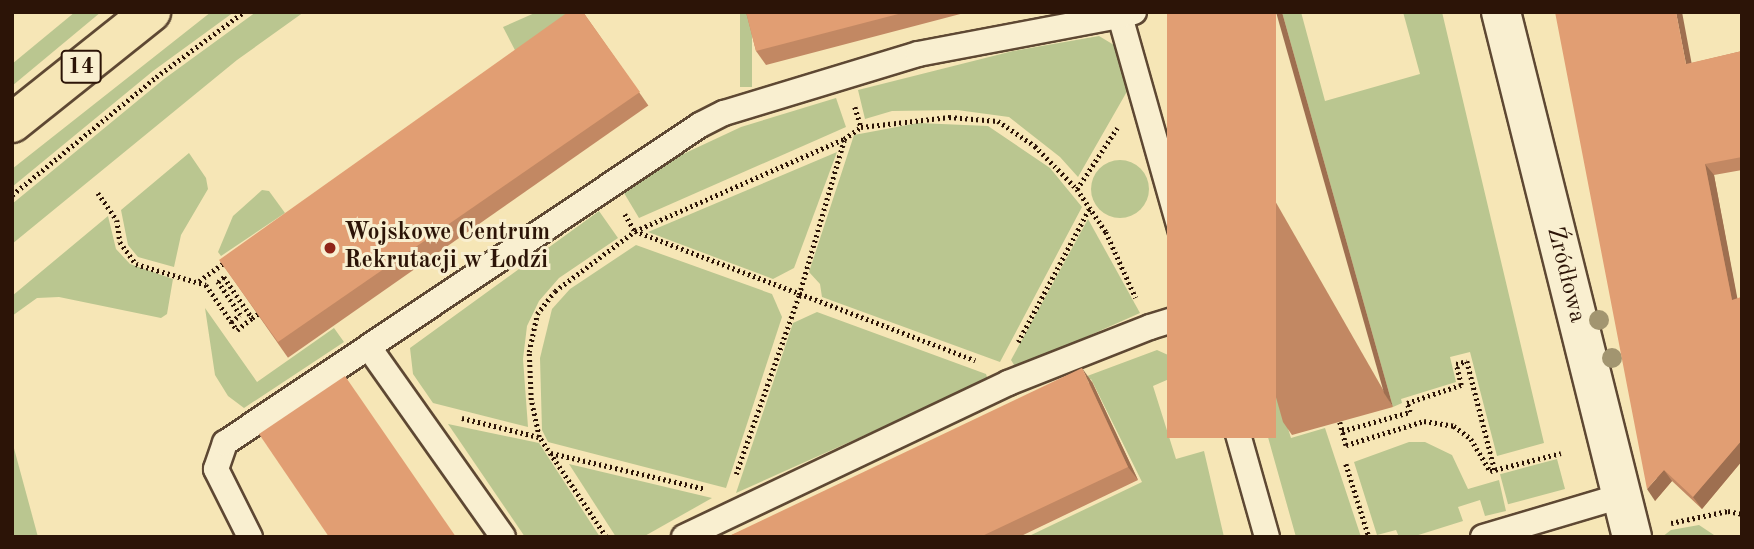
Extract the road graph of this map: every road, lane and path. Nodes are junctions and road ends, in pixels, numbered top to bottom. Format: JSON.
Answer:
{"nodes":[{"id":1,"x":151,"y":12,"type":"edge"},
{"id":2,"x":244,"y":12,"type":"edge"},
{"id":3,"x":1501,"y":12,"type":"edge"},
{"id":4,"x":1127,"y":14,"type":"edge"},
{"id":5,"x":12,"y":123,"type":"edge"},
{"id":6,"x":844,"y":139,"type":"junction"},
{"id":7,"x":609,"y":187,"type":"junction"},
{"id":8,"x":98,"y":193,"type":"dead end"},
{"id":9,"x":12,"y":195,"type":"edge"},
{"id":10,"x":1090,"y":207,"type":"junction"},
{"id":11,"x":635,"y":231,"type":"junction"},
{"id":12,"x":225,"y":262,"type":"edge"},
{"id":13,"x":200,"y":281,"type":"junction"},
{"id":14,"x":799,"y":295,"type":"junction"},
{"id":15,"x":1205,"y":310,"type":"junction"},
{"id":16,"x":258,"y":314,"type":"edge"},
{"id":17,"x":252,"y":318,"type":"junction"},
{"id":18,"x":231,"y":322,"type":"junction"},
{"id":19,"x":1150,"y":327,"type":"junction"},
{"id":20,"x":370,"y":349,"type":"junction"},
{"id":21,"x":1005,"y":377,"type":"junction"},
{"id":22,"x":410,"y":405,"type":"junction"},
{"id":23,"x":1340,"y":422,"type":"edge"},
{"id":24,"x":1342,"y":431,"type":"junction"},
{"id":25,"x":539,"y":437,"type":"junction"},
{"id":26,"x":551,"y":453,"type":"junction"},
{"id":27,"x":1560,"y":453,"type":"dead end"},
{"id":28,"x":1346,"y":464,"type":"dead end"},
{"id":29,"x":1495,"y":471,"type":"junction"},
{"id":30,"x":1621,"y":496,"type":"junction"},
{"id":31,"x":733,"y":502,"type":"junction"},
{"id":32,"x":1742,"y":514,"type":"edge"},
{"id":33,"x":1646,"y":532,"type":"edge"},
{"id":34,"x":250,"y":537,"type":"edge"},
{"id":35,"x":503,"y":537,"type":"edge"},
{"id":36,"x":606,"y":537,"type":"edge"},
{"id":37,"x":684,"y":537,"type":"edge"},
{"id":38,"x":1267,"y":537,"type":"edge"},
{"id":39,"x":1369,"y":537,"type":"edge"},
{"id":40,"x":1483,"y":537,"type":"edge"}],
"edges":[{"from":1,"to":5,"type":"main road","number":"14"},
{"from":2,"to":9,"type":"path"},
{"from":3,"to":30,"type":"street","name":"Źródłowa"},
{"from":4,"to":7,"type":"lane"},
{"from":4,"to":15,"type":"lane"},
{"from":6,"to":10,"type":"path"},
{"from":6,"to":11,"type":"path"},
{"from":6,"to":14,"type":"path"},
{"from":7,"to":11,"type":"path"},
{"from":7,"to":20,"type":"lane"},
{"from":8,"to":13,"type":"path"},
{"from":10,"to":19,"type":"path"},
{"from":10,"to":21,"type":"path"},
{"from":11,"to":14,"type":"path"},
{"from":11,"to":25,"type":"path"},
{"from":12,"to":13,"type":"path"},
{"from":13,"to":18,"type":"path"},
{"from":14,"to":21,"type":"path"},
{"from":14,"to":31,"type":"path"},
{"from":15,"to":19,"type":"lane"},
{"from":15,"to":38,"type":"lane"},
{"from":16,"to":17,"type":"path"},
{"from":17,"to":18,"type":"path"},
{"from":17,"to":18,"type":"path"},
{"from":19,"to":21,"type":"lane"},
{"from":20,"to":22,"type":"lane"},
{"from":20,"to":34,"type":"lane"},
{"from":21,"to":31,"type":"lane"},
{"from":22,"to":25,"type":"path"},
{"from":22,"to":35,"type":"lane"},
{"from":23,"to":24,"type":"path"},
{"from":24,"to":29,"type":"path"},
{"from":24,"to":29,"type":"path"},
{"from":25,"to":26,"type":"path"},
{"from":26,"to":31,"type":"path"},
{"from":26,"to":36,"type":"path"},
{"from":27,"to":29,"type":"path"},
{"from":28,"to":39,"type":"path"},
{"from":30,"to":33,"type":"street","name":"Źródłowa"},
{"from":30,"to":40,"type":"lane"},
{"from":31,"to":37,"type":"lane"},
{"from":32,"to":33,"type":"path"}]}
